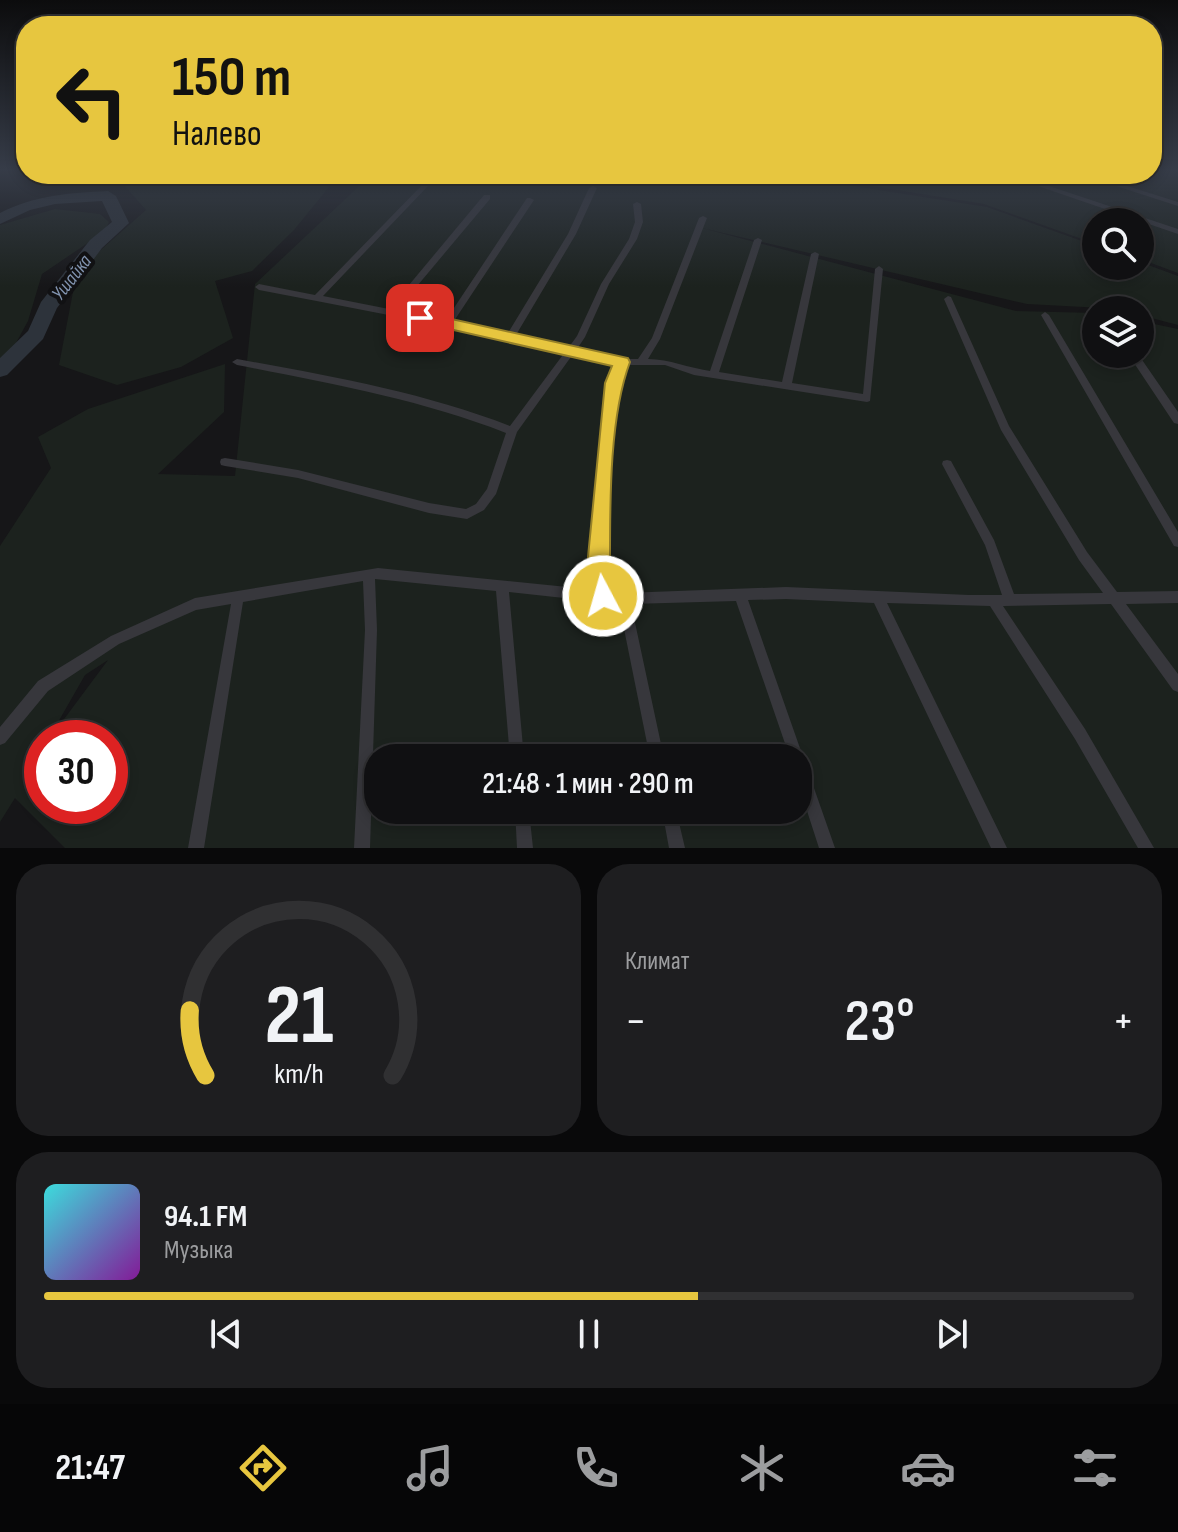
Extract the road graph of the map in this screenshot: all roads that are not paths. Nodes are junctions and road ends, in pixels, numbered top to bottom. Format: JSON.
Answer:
{"nodes":[{"id":1,"x":402,"y":209,"type":"edge"},
{"id":2,"x":477,"y":209,"type":"edge"},
{"id":3,"x":524,"y":209,"type":"edge"},
{"id":4,"x":584,"y":209,"type":"edge"},
{"id":5,"x":638,"y":209,"type":"edge"},
{"id":6,"x":1112,"y":209,"type":"edge"},
{"id":7,"x":703,"y":218,"type":"dead end"},
{"id":8,"x":1178,"y":232,"type":"edge"},
{"id":9,"x":758,"y":240,"type":"dead end"},
{"id":10,"x":815,"y":254,"type":"dead end"},
{"id":11,"x":879,"y":269,"type":"dead end"},
{"id":12,"x":259,"y":287,"type":"dead end"},
{"id":13,"x":316,"y":299,"type":"junction"},
{"id":14,"x":948,"y":299,"type":"dead end"},
{"id":15,"x":391,"y":312,"type":"junction"},
{"id":16,"x":1045,"y":315,"type":"dead end"},
{"id":17,"x":448,"y":323,"type":"junction"},
{"id":18,"x":510,"y":338,"type":"junction"},
{"id":19,"x":572,"y":350,"type":"junction"},
{"id":20,"x":237,"y":362,"type":"dead end"},
{"id":21,"x":622,"y":362,"type":"junction"},
{"id":22,"x":641,"y":362,"type":"junction"},
{"id":23,"x":1143,"y":368,"type":"edge"},
{"id":24,"x":713,"y":375,"type":"junction"},
{"id":25,"x":786,"y":387,"type":"junction"},
{"id":26,"x":1178,"y":420,"type":"edge"},
{"id":27,"x":512,"y":431,"type":"junction"},
{"id":28,"x":225,"y":462,"type":"dead end"},
{"id":29,"x":947,"y":464,"type":"dead end"},
{"id":30,"x":1178,"y":542,"type":"edge"},
{"id":31,"x":369,"y":575,"type":"junction"},
{"id":32,"x":502,"y":586,"type":"junction"},
{"id":33,"x":740,"y":595,"type":"junction"},
{"id":34,"x":603,"y":596,"type":"junction"},
{"id":35,"x":238,"y":597,"type":"junction"},
{"id":36,"x":878,"y":597,"type":"junction"},
{"id":37,"x":1178,"y":597,"type":"edge"},
{"id":38,"x":1113,"y":598,"type":"junction"},
{"id":39,"x":624,"y":599,"type":"junction"},
{"id":40,"x":993,"y":601,"type":"junction"},
{"id":41,"x":1010,"y":601,"type":"junction"},
{"id":42,"x":1178,"y":685,"type":"edge"},
{"id":43,"x":0,"y":738,"type":"edge"},
{"id":44,"x":516,"y":744,"type":"edge"},
{"id":45,"x":654,"y":744,"type":"edge"},
{"id":46,"x":793,"y":744,"type":"edge"},
{"id":47,"x":812,"y":802,"type":"edge"},
{"id":48,"x":523,"y":824,"type":"edge"},
{"id":49,"x":672,"y":824,"type":"edge"},
{"id":50,"x":196,"y":848,"type":"edge"},
{"id":51,"x":362,"y":848,"type":"edge"},
{"id":52,"x":525,"y":848,"type":"edge"},
{"id":53,"x":677,"y":848,"type":"edge"},
{"id":54,"x":827,"y":848,"type":"edge"},
{"id":55,"x":999,"y":848,"type":"edge"},
{"id":56,"x":1146,"y":848,"type":"edge"}],
"edges":[{"from":1,"to":13,"type":"street"},
{"from":2,"to":15,"type":"street"},
{"from":3,"to":17,"type":"street"},
{"from":4,"to":18,"type":"street"},
{"from":5,"to":19,"type":"street"},
{"from":6,"to":8,"type":"street"},
{"from":7,"to":22,"type":"street"},
{"from":9,"to":24,"type":"street"},
{"from":10,"to":25,"type":"street"},
{"from":11,"to":25,"type":"street"},
{"from":12,"to":13,"type":"street"},
{"from":13,"to":15,"type":"street"},
{"from":14,"to":38,"type":"street"},
{"from":15,"to":17,"type":"street"},
{"from":16,"to":30,"type":"street"},
{"from":17,"to":18,"type":"street"},
{"from":18,"to":19,"type":"street"},
{"from":19,"to":21,"type":"street"},
{"from":19,"to":27,"type":"street"},
{"from":20,"to":27,"type":"street"},
{"from":21,"to":22,"type":"street"},
{"from":21,"to":34,"type":"street"},
{"from":22,"to":24,"type":"street"},
{"from":23,"to":26,"type":"street"},
{"from":24,"to":25,"type":"street"},
{"from":27,"to":28,"type":"street"},
{"from":29,"to":41,"type":"street"},
{"from":31,"to":32,"type":"street"},
{"from":31,"to":35,"type":"street"},
{"from":31,"to":51,"type":"street"},
{"from":32,"to":34,"type":"street"},
{"from":32,"to":44,"type":"street"},
{"from":33,"to":36,"type":"street"},
{"from":33,"to":39,"type":"street"},
{"from":33,"to":46,"type":"street"},
{"from":34,"to":39,"type":"street"},
{"from":35,"to":43,"type":"street"},
{"from":35,"to":50,"type":"street"},
{"from":36,"to":40,"type":"street"},
{"from":36,"to":55,"type":"street"},
{"from":37,"to":38,"type":"street"},
{"from":38,"to":41,"type":"street"},
{"from":38,"to":42,"type":"street"},
{"from":39,"to":45,"type":"street"},
{"from":40,"to":41,"type":"street"},
{"from":40,"to":56,"type":"street"},
{"from":47,"to":54,"type":"street"},
{"from":48,"to":52,"type":"street"},
{"from":49,"to":53,"type":"street"}]}
